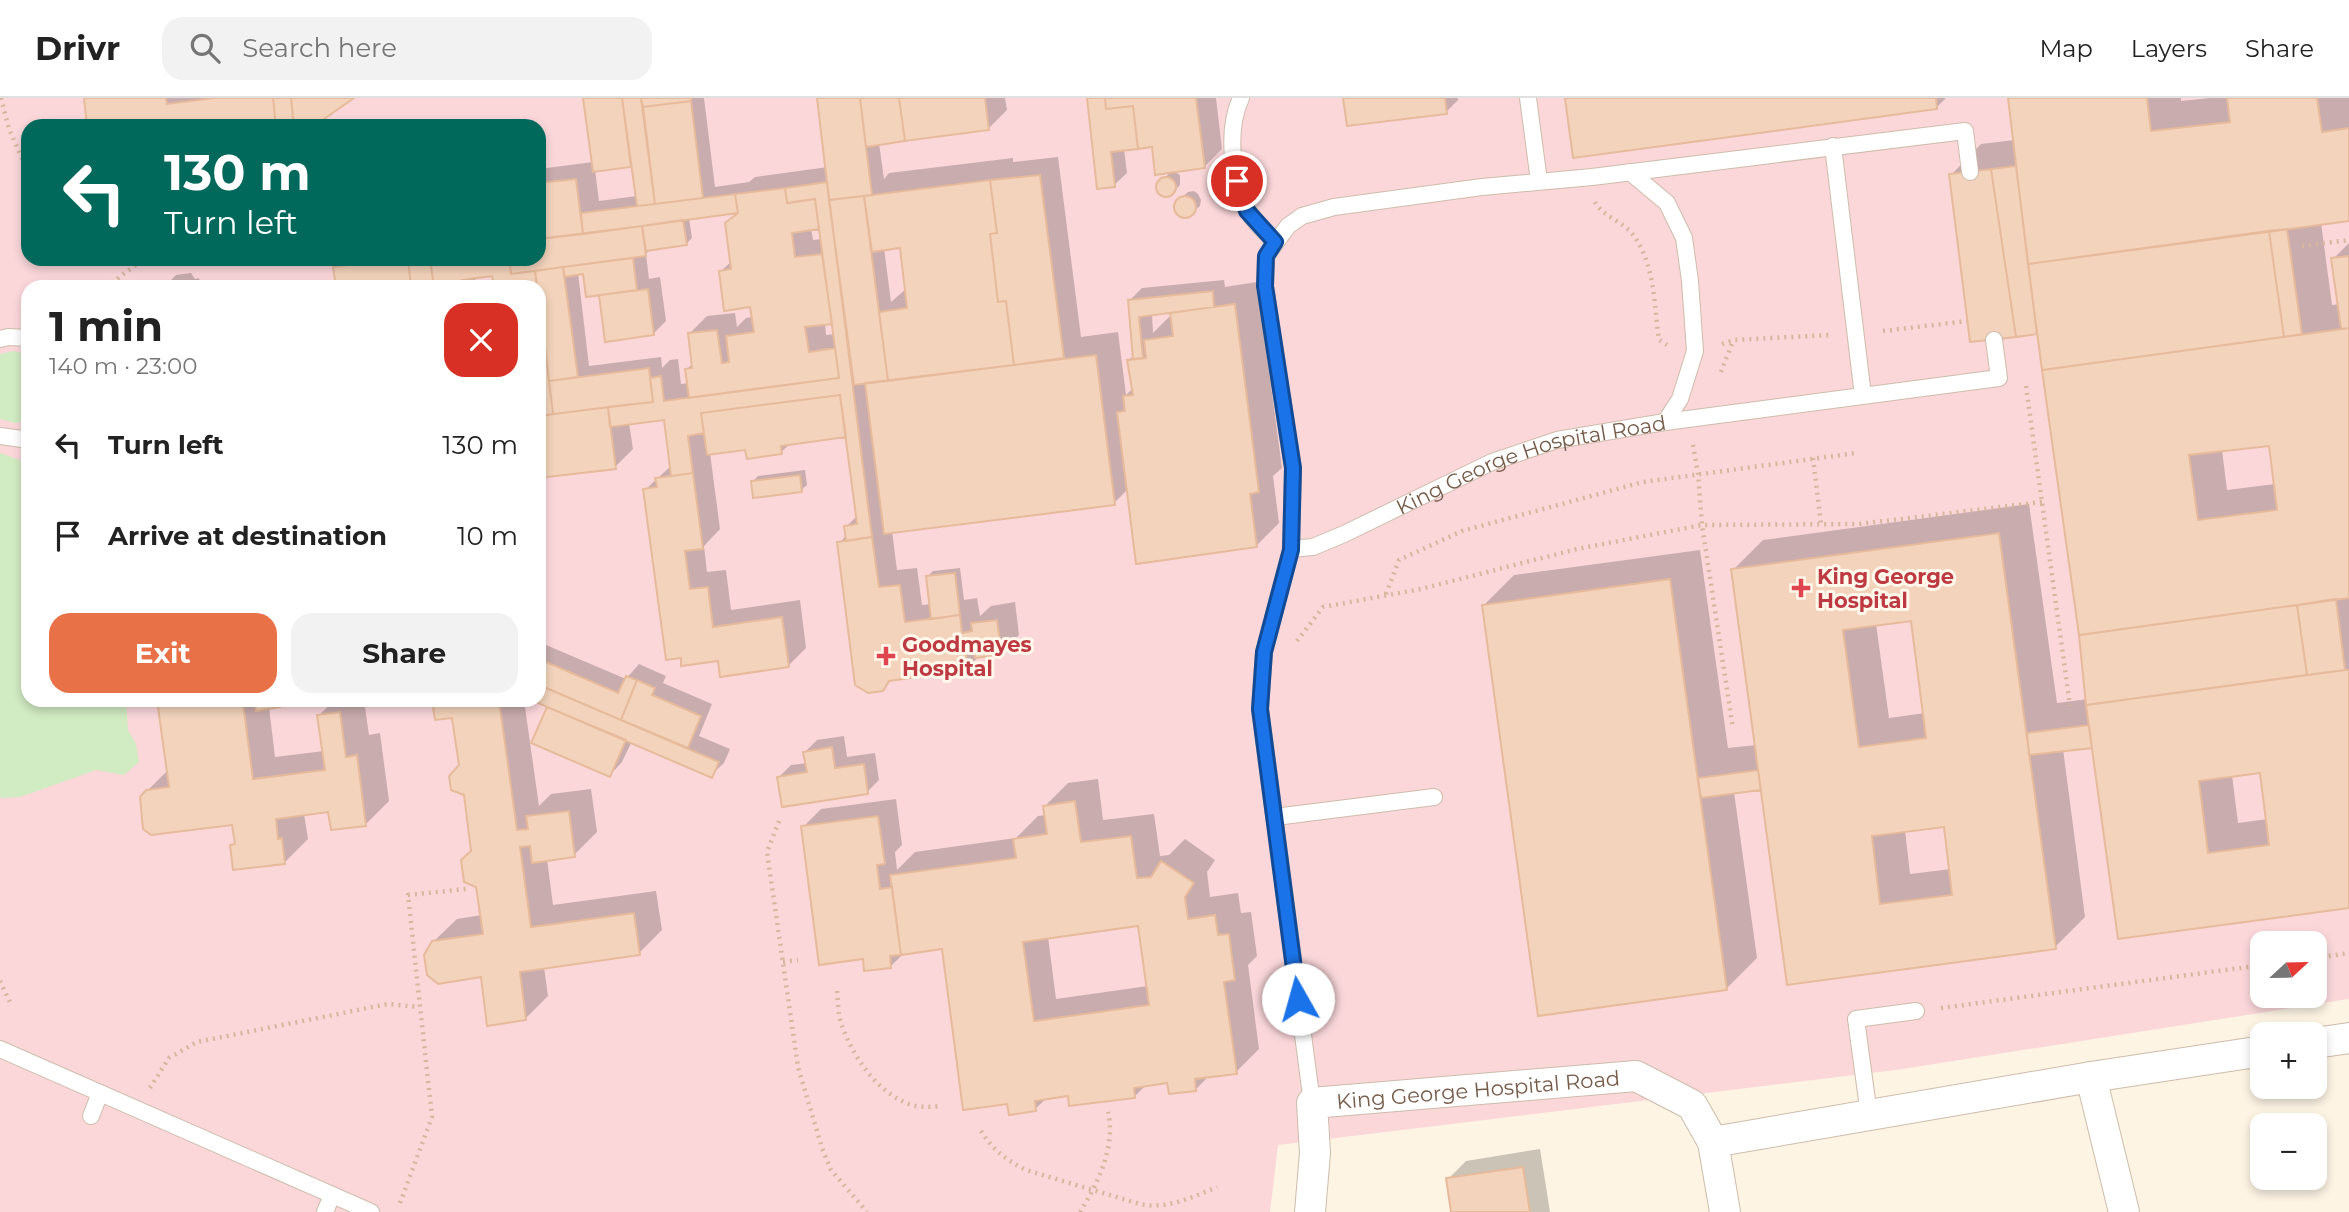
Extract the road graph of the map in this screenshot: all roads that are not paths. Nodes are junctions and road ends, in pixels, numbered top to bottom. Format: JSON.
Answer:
{"nodes":[{"id":1,"x":1241,"y":98,"type":"edge"},
{"id":2,"x":1528,"y":98,"type":"edge"},
{"id":3,"x":1833,"y":146,"type":"junction"},
{"id":4,"x":1630,"y":172,"type":"junction"},
{"id":5,"x":1970,"y":172,"type":"dead end"},
{"id":6,"x":1539,"y":181,"type":"junction"},
{"id":7,"x":1275,"y":242,"type":"junction"},
{"id":8,"x":21,"y":338,"type":"edge"},
{"id":9,"x":0,"y":339,"type":"edge"},
{"id":10,"x":1994,"y":340,"type":"dead end"},
{"id":11,"x":1863,"y":396,"type":"junction"},
{"id":12,"x":1665,"y":422,"type":"junction"},
{"id":13,"x":0,"y":436,"type":"edge"},
{"id":14,"x":21,"y":439,"type":"edge"},
{"id":15,"x":1291,"y":550,"type":"junction"},
{"id":16,"x":1434,"y":797,"type":"dead end"},
{"id":17,"x":1275,"y":817,"type":"junction"},
{"id":18,"x":1916,"y":1011,"type":"road end"},
{"id":19,"x":2349,"y":1038,"type":"edge"},
{"id":20,"x":2327,"y":1041,"type":"edge"},
{"id":21,"x":0,"y":1049,"type":"edge"},
{"id":22,"x":2250,"y":1053,"type":"edge"},
{"id":23,"x":2091,"y":1077,"type":"junction"},
{"id":24,"x":100,"y":1093,"type":"junction"},
{"id":25,"x":1312,"y":1103,"type":"junction"},
{"id":26,"x":1869,"y":1115,"type":"junction"},
{"id":27,"x":91,"y":1116,"type":"dead end"},
{"id":28,"x":1713,"y":1142,"type":"junction"},
{"id":29,"x":332,"y":1195,"type":"junction"},
{"id":30,"x":325,"y":1212,"type":"edge"},
{"id":31,"x":371,"y":1212,"type":"edge"},
{"id":32,"x":1314,"y":1212,"type":"edge"},
{"id":33,"x":1725,"y":1212,"type":"edge"},
{"id":34,"x":2124,"y":1212,"type":"edge"}],
"edges":[{"from":1,"to":7,"type":"lane"},
{"from":2,"to":6,"type":"lane"},
{"from":3,"to":4,"type":"lane"},
{"from":3,"to":5,"type":"lane"},
{"from":3,"to":11,"type":"lane"},
{"from":4,"to":6,"type":"lane","name":"King George Hospital Road"},
{"from":4,"to":12,"type":"lane","name":"King George Hospital Road"},
{"from":6,"to":7,"type":"lane","name":"King George Hospital Road"},
{"from":7,"to":15,"type":"lane","name":"King George Hospital Road"},
{"from":8,"to":9,"type":"lane"},
{"from":10,"to":11,"type":"lane"},
{"from":11,"to":12,"type":"lane"},
{"from":12,"to":15,"type":"lane","name":"King George Hospital Road"},
{"from":13,"to":14,"type":"lane"},
{"from":15,"to":17,"type":"lane","name":"King George Hospital Road"},
{"from":16,"to":17,"type":"lane"},
{"from":17,"to":25,"type":"lane","name":"King George Hospital Road"},
{"from":18,"to":26,"type":"lane"},
{"from":19,"to":20,"type":"street"},
{"from":21,"to":24,"type":"lane"},
{"from":22,"to":23,"type":"street"},
{"from":23,"to":26,"type":"street"},
{"from":23,"to":34,"type":"street"},
{"from":24,"to":27,"type":"lane"},
{"from":24,"to":29,"type":"lane"},
{"from":25,"to":28,"type":"street","name":"King George Hospital Road"},
{"from":25,"to":32,"type":"street","name":"King George Hospital Road"},
{"from":26,"to":28,"type":"street"},
{"from":28,"to":33,"type":"street","name":"King George Hospital Road"},
{"from":29,"to":30,"type":"lane"},
{"from":29,"to":31,"type":"lane"}]}
